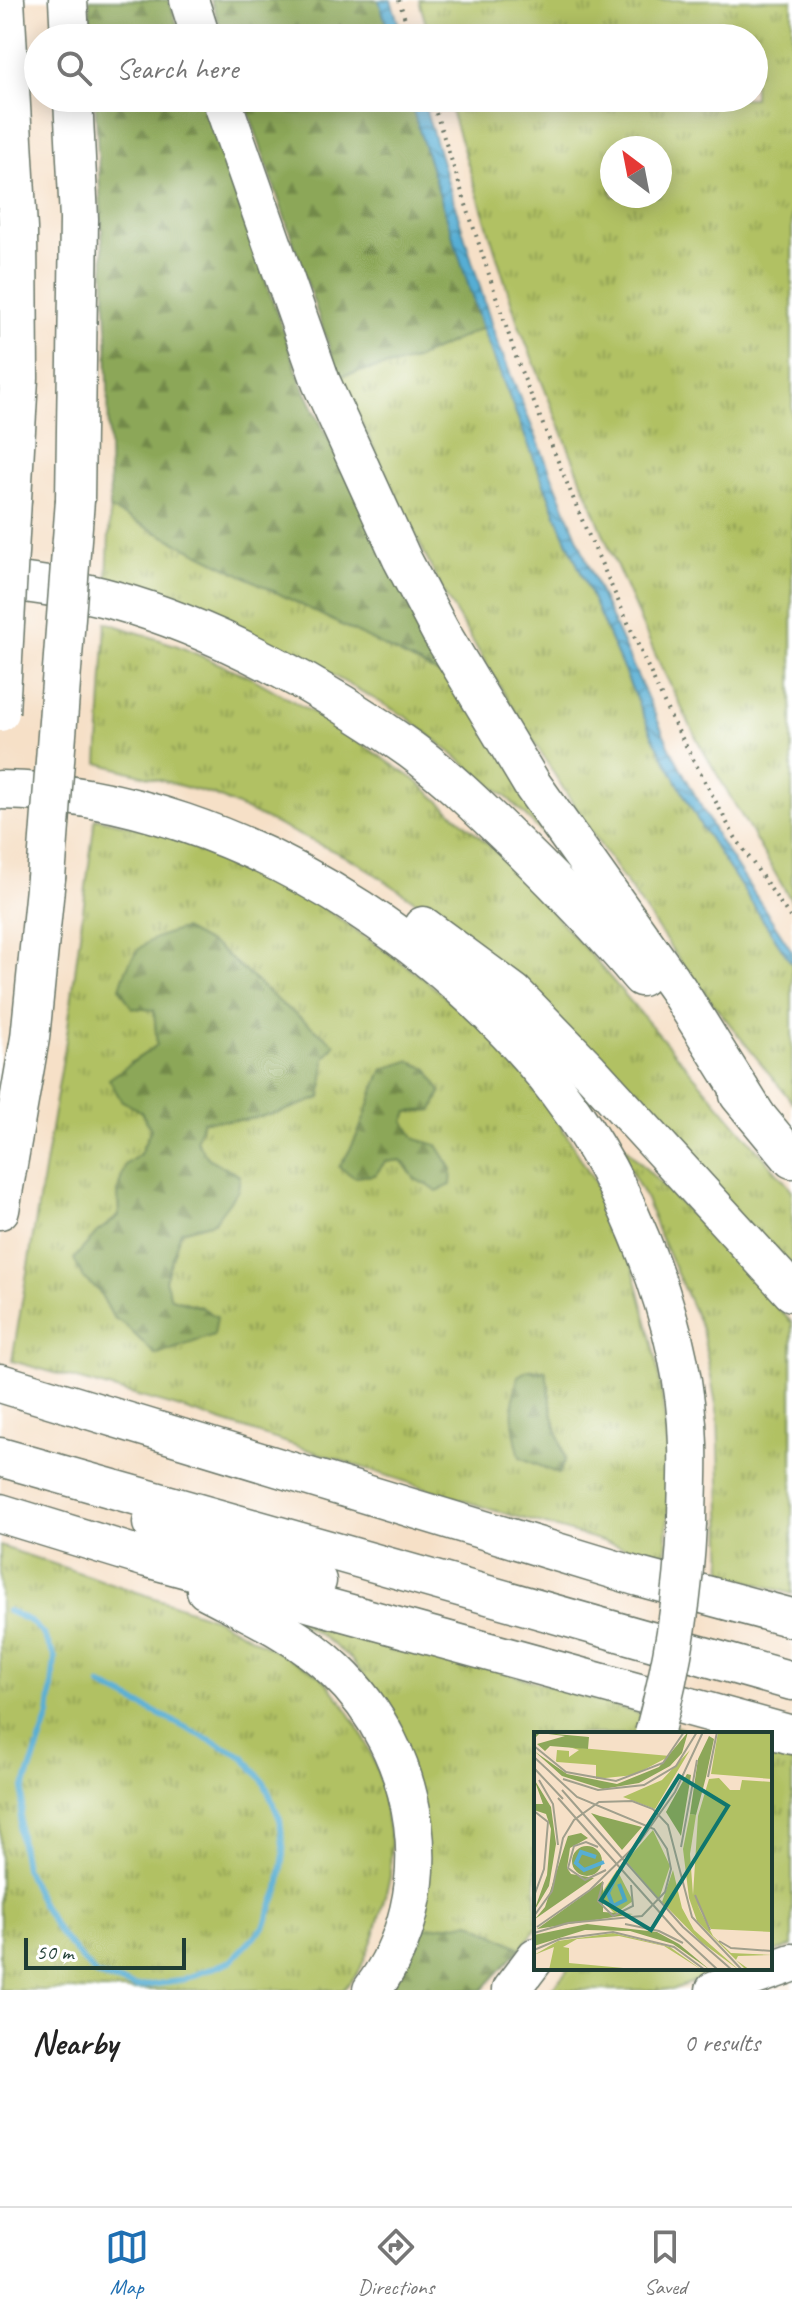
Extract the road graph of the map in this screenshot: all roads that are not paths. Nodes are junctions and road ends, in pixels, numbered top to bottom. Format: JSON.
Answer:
{"nodes":[{"id":1,"x":5,"y":0,"type":"edge"},
{"id":2,"x":68,"y":0,"type":"edge"},
{"id":3,"x":189,"y":0,"type":"edge"},
{"id":4,"x":69,"y":24,"type":"edge"},
{"id":5,"x":197,"y":24,"type":"edge"},
{"id":6,"x":74,"y":112,"type":"edge"},
{"id":7,"x":226,"y":112,"type":"edge"},
{"id":8,"x":0,"y":580,"type":"edge"},
{"id":9,"x":0,"y":712,"type":"edge"},
{"id":10,"x":0,"y":777,"type":"edge"},
{"id":11,"x":0,"y":790,"type":"edge"},
{"id":12,"x":756,"y":1115,"type":"junction"},
{"id":13,"x":792,"y":1159,"type":"edge"},
{"id":14,"x":0,"y":1210,"type":"edge"},
{"id":15,"x":792,"y":1292,"type":"edge"},
{"id":16,"x":0,"y":1383,"type":"edge"},
{"id":17,"x":0,"y":1459,"type":"edge"},
{"id":18,"x":0,"y":1513,"type":"edge"},
{"id":19,"x":147,"y":1558,"type":"junction"},
{"id":20,"x":792,"y":1618,"type":"edge"},
{"id":21,"x":792,"y":1681,"type":"edge"},
{"id":22,"x":629,"y":1690,"type":"junction"},
{"id":23,"x":655,"y":1732,"type":"edge"},
{"id":24,"x":792,"y":1735,"type":"edge"},
{"id":25,"x":534,"y":1960,"type":"edge"},
{"id":26,"x":792,"y":1963,"type":"edge"},
{"id":27,"x":372,"y":1990,"type":"edge"},
{"id":28,"x":511,"y":1990,"type":"edge"},
{"id":29,"x":715,"y":1990,"type":"edge"}],
"edges":[{"from":1,"to":9,"type":"highway","bridge":true},
{"from":2,"to":4,"type":"highway"},
{"from":3,"to":5,"type":"highway"},
{"from":6,"to":14,"type":"highway","bridge":true},
{"from":7,"to":12,"type":"highway"},
{"from":8,"to":12,"type":"highway"},
{"from":10,"to":15,"type":"highway"},
{"from":11,"to":23,"type":"highway","bridge":true},
{"from":12,"to":13,"type":"highway"},
{"from":16,"to":20,"type":"highway"},
{"from":17,"to":21,"type":"highway"},
{"from":17,"to":22,"type":"highway"},
{"from":18,"to":19,"type":"highway"},
{"from":19,"to":22,"type":"highway"},
{"from":19,"to":27,"type":"highway"},
{"from":22,"to":24,"type":"highway"},
{"from":25,"to":28,"type":"highway"},
{"from":26,"to":29,"type":"highway"}]}
